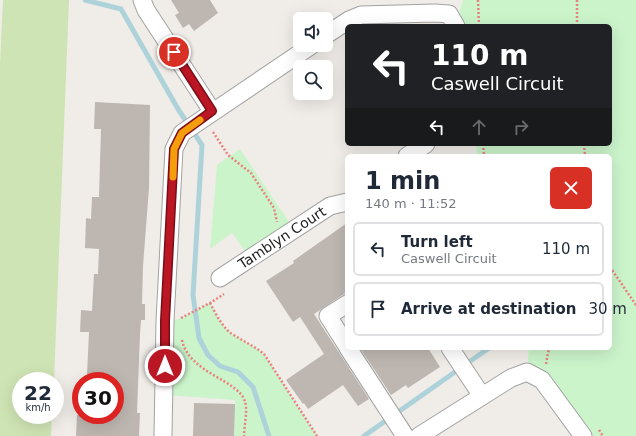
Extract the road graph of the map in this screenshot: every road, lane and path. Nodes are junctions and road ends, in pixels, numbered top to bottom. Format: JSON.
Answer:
{"nodes":[{"id":1,"x":142,"y":0,"type":"edge"},
{"id":2,"x":478,"y":0,"type":"edge"},
{"id":3,"x":576,"y":0,"type":"edge"},
{"id":4,"x":455,"y":24,"type":"edge"},
{"id":5,"x":479,"y":24,"type":"edge"},
{"id":6,"x":577,"y":24,"type":"edge"},
{"id":7,"x":333,"y":31,"type":"edge"},
{"id":8,"x":302,"y":52,"type":"edge"},
{"id":9,"x":207,"y":120,"type":"junction"},
{"id":10,"x":423,"y":146,"type":"edge"},
{"id":11,"x":410,"y":154,"type":"edge"},
{"id":12,"x":345,"y":202,"type":"edge"},
{"id":13,"x":277,"y":223,"type":"dead end"},
{"id":14,"x":612,"y":270,"type":"edge"},
{"id":15,"x":220,"y":278,"type":"dead end"},
{"id":16,"x":345,"y":305,"type":"edge"},
{"id":17,"x":636,"y":305,"type":"edge"},
{"id":18,"x":179,"y":319,"type":"dead end"},
{"id":19,"x":182,"y":338,"type":"dead end"},
{"id":20,"x":345,"y":342,"type":"edge"},
{"id":21,"x":350,"y":350,"type":"edge"},
{"id":22,"x":455,"y":355,"type":"edge"},
{"id":23,"x":482,"y":396,"type":"junction"},
{"id":24,"x":402,"y":431,"type":"edge"},
{"id":25,"x":163,"y":436,"type":"edge"},
{"id":26,"x":244,"y":436,"type":"edge"},
{"id":27,"x":317,"y":436,"type":"edge"},
{"id":28,"x":419,"y":436,"type":"edge"},
{"id":29,"x":583,"y":436,"type":"edge"}],
"edges":[{"from":1,"to":9,"type":"street"},
{"from":2,"to":5,"type":"path"},
{"from":3,"to":6,"type":"path"},
{"from":4,"to":7,"type":"street"},
{"from":8,"to":9,"type":"street"},
{"from":9,"to":13,"type":"path"},
{"from":9,"to":25,"type":"street"},
{"from":10,"to":11,"type":"street"},
{"from":12,"to":15,"type":"street","name":"Tamblyn Court"},
{"from":14,"to":17,"type":"path"},
{"from":16,"to":20,"type":"street"},
{"from":18,"to":27,"type":"path"},
{"from":19,"to":26,"type":"path"},
{"from":21,"to":24,"type":"street"},
{"from":22,"to":23,"type":"street"},
{"from":23,"to":28,"type":"street"},
{"from":23,"to":29,"type":"street"}]}
